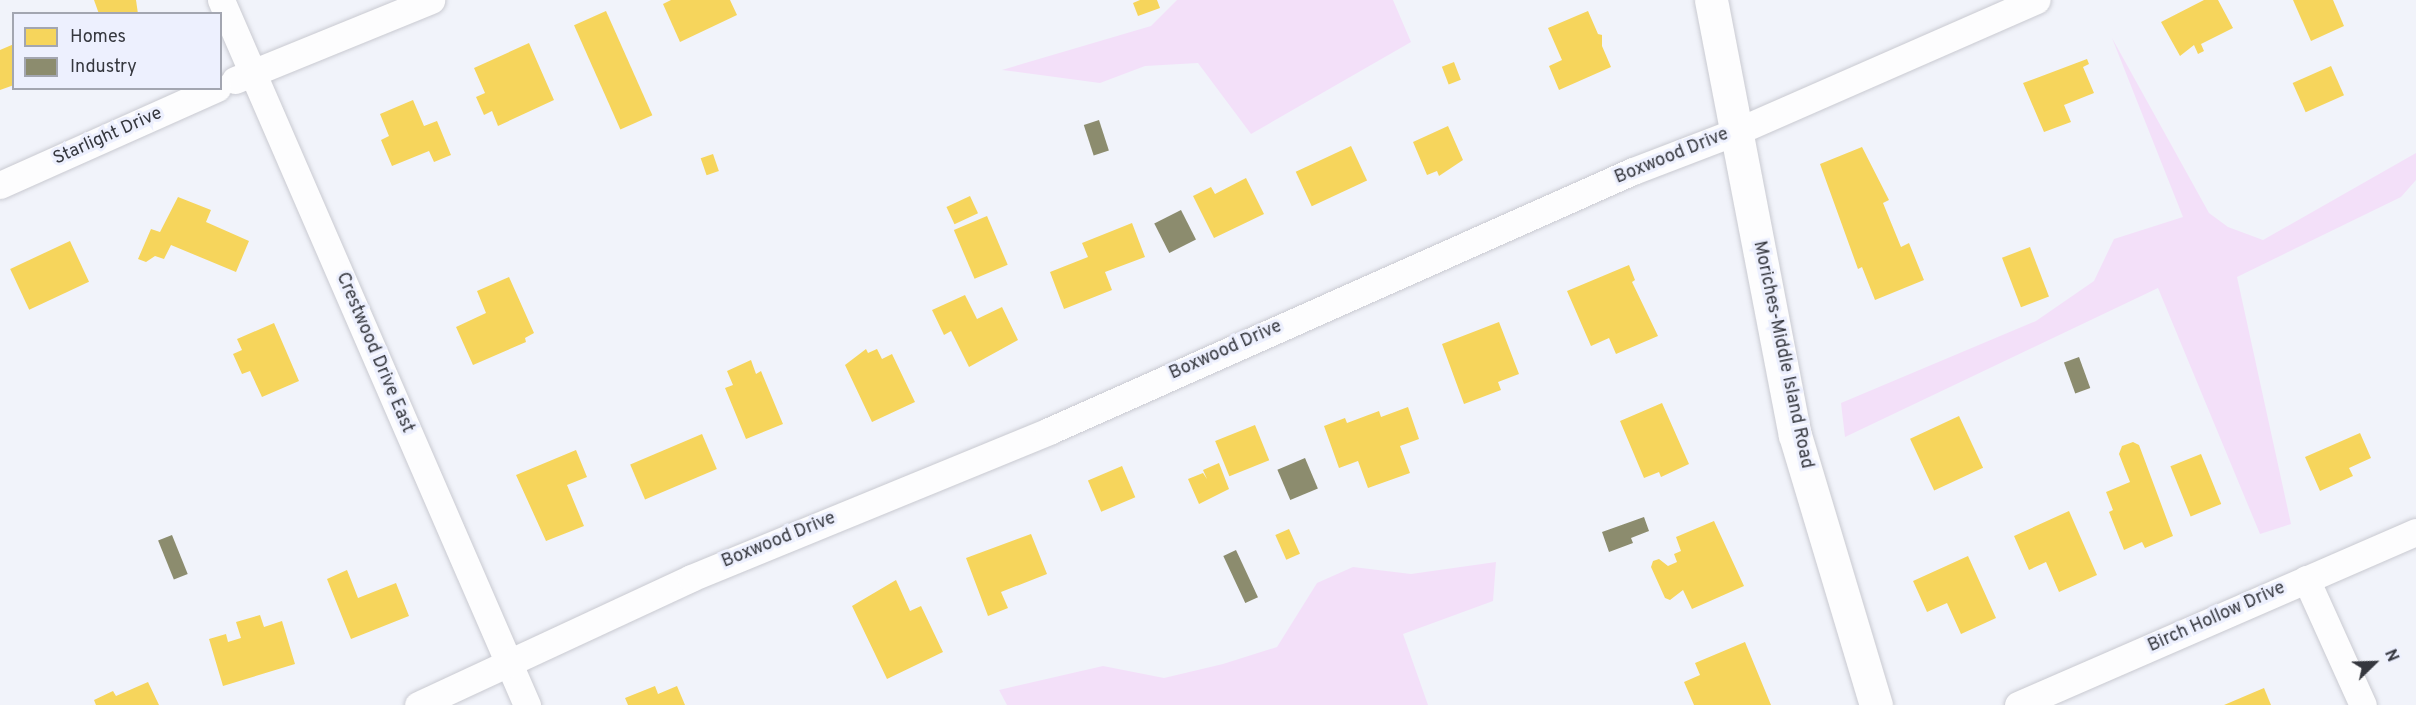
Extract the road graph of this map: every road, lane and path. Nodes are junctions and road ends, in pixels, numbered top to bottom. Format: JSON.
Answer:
{"nodes":[{"id":1,"x":221,"y":0,"type":"edge"},
{"id":2,"x":431,"y":0,"type":"edge"},
{"id":3,"x":1711,"y":0,"type":"edge"},
{"id":4,"x":2036,"y":0,"type":"edge"},
{"id":5,"x":252,"y":73,"type":"junction"},
{"id":6,"x":222,"y":87,"type":"edge"},
{"id":7,"x":214,"y":90,"type":"edge"},
{"id":8,"x":1738,"y":131,"type":"junction"},
{"id":9,"x":0,"y":185,"type":"edge"},
{"id":10,"x":2416,"y":531,"type":"edge"},
{"id":11,"x":2306,"y":579,"type":"junction"},
{"id":12,"x":509,"y":665,"type":"junction"},
{"id":13,"x":418,"y":705,"type":"edge"},
{"id":14,"x":527,"y":705,"type":"edge"},
{"id":15,"x":1876,"y":705,"type":"edge"},
{"id":16,"x":2018,"y":705,"type":"edge"},
{"id":17,"x":2363,"y":705,"type":"edge"}],
"edges":[{"from":1,"to":5,"type":"street","name":"Crestwood Drive East"},
{"from":2,"to":5,"type":"street","name":"Starlight Drive"},
{"from":3,"to":8,"type":"main road","name":"Moriches-Middle Island Road"},
{"from":4,"to":8,"type":"street","name":"Boxwood Drive"},
{"from":5,"to":6,"type":"street","name":"Starlight Drive"},
{"from":5,"to":12,"type":"street","name":"Crestwood Drive East"},
{"from":7,"to":9,"type":"street","name":"Starlight Drive"},
{"from":8,"to":12,"type":"street","name":"Boxwood Drive"},
{"from":8,"to":15,"type":"main road","name":"Moriches-Middle Island Road"},
{"from":10,"to":11,"type":"street","name":"Birch Hollow Drive"},
{"from":11,"to":16,"type":"street","name":"Birch Hollow Drive"},
{"from":11,"to":17,"type":"street"},
{"from":12,"to":13,"type":"street","name":"Boxwood Drive"},
{"from":12,"to":14,"type":"street","name":"Crestwood Drive East"}]}
